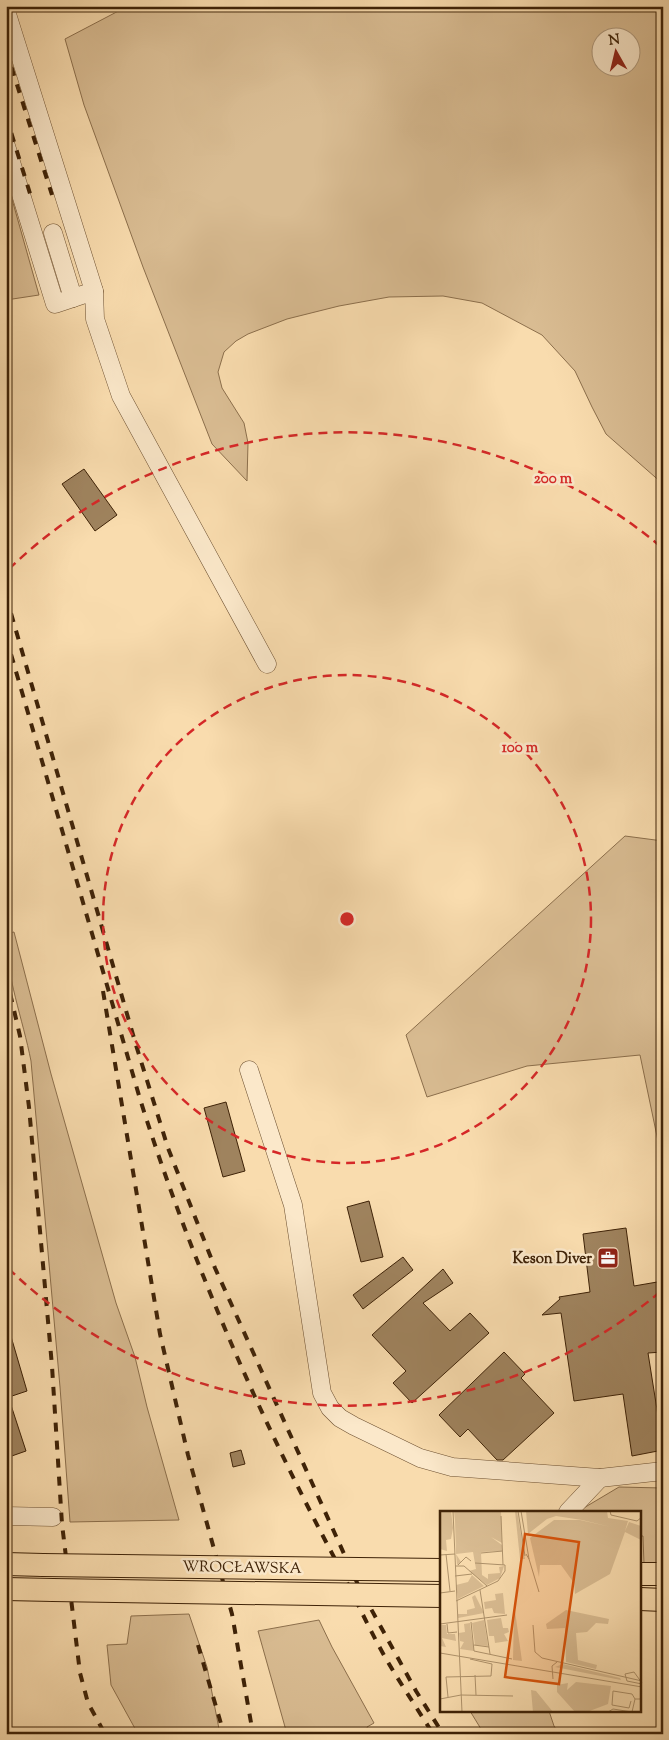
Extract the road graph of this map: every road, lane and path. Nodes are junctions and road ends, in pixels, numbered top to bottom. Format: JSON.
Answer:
{"nodes":[{"id":1,"x":6,"y":11,"type":"edge"},
{"id":2,"x":6,"y":146,"type":"edge"},
{"id":3,"x":52,"y":233,"type":"dead end"},
{"id":4,"x":94,"y":291,"type":"junction"},
{"id":5,"x":73,"y":298,"type":"junction"},
{"id":6,"x":267,"y":664,"type":"dead end"},
{"id":7,"x":249,"y":1070,"type":"dead end"},
{"id":8,"x":663,"y":1471,"type":"edge"},
{"id":9,"x":600,"y":1478,"type":"junction"},
{"id":10,"x":569,"y":1511,"type":"edge"},
{"id":11,"x":6,"y":1516,"type":"edge"},
{"id":12,"x":53,"y":1517,"type":"dead end"},
{"id":13,"x":6,"y":1564,"type":"edge"},
{"id":14,"x":440,"y":1570,"type":"edge"},
{"id":15,"x":642,"y":1574,"type":"edge"},
{"id":16,"x":663,"y":1574,"type":"edge"},
{"id":17,"x":6,"y":1589,"type":"edge"},
{"id":18,"x":440,"y":1596,"type":"edge"},
{"id":19,"x":642,"y":1599,"type":"edge"},
{"id":20,"x":663,"y":1600,"type":"edge"}],
"edges":[{"from":1,"to":4,"type":"street"},
{"from":2,"to":5,"type":"street"},
{"from":3,"to":5,"type":"street"},
{"from":4,"to":5,"type":"street"},
{"from":4,"to":6,"type":"street"},
{"from":7,"to":9,"type":"street"},
{"from":8,"to":9,"type":"street"},
{"from":9,"to":10,"type":"street"},
{"from":11,"to":12,"type":"street"},
{"from":13,"to":14,"type":"main road","name":"WROCŁAWSKA","bridge":true},
{"from":15,"to":16,"type":"main road"},
{"from":17,"to":18,"type":"main road","name":"WROCŁAWSKA","bridge":true},
{"from":19,"to":20,"type":"main road"}]}
